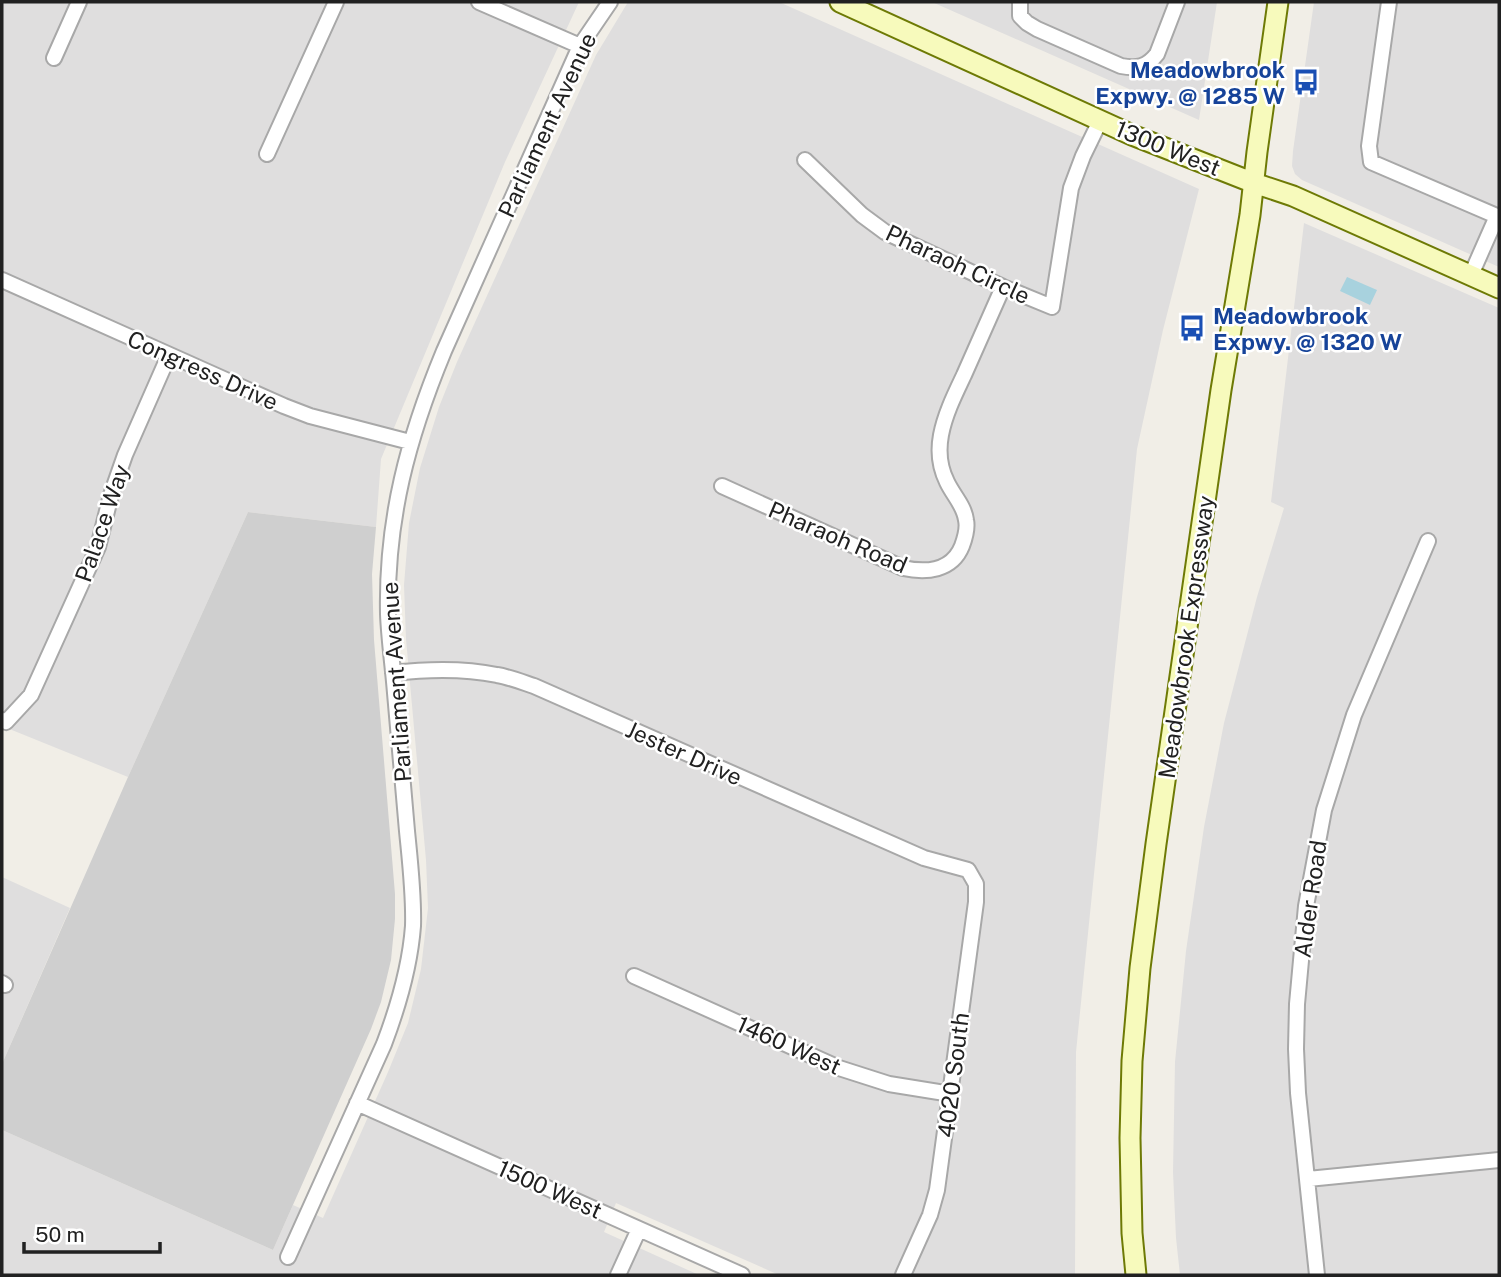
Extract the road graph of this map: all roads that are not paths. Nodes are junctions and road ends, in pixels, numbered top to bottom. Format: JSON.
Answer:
{"nodes":[{"id":1,"x":79,"y":2,"type":"edge"},
{"id":2,"x":336,"y":2,"type":"edge"},
{"id":3,"x":479,"y":2,"type":"edge"},
{"id":4,"x":610,"y":2,"type":"edge"},
{"id":5,"x":840,"y":2,"type":"edge"},
{"id":6,"x":1020,"y":2,"type":"edge"},
{"id":7,"x":1177,"y":2,"type":"edge"},
{"id":8,"x":1278,"y":2,"type":"edge"},
{"id":9,"x":1390,"y":2,"type":"edge"},
{"id":10,"x":580,"y":46,"type":"junction"},
{"id":11,"x":54,"y":58,"type":"dead end"},
{"id":12,"x":1100,"y":121,"type":"junction"},
{"id":13,"x":268,"y":154,"type":"dead end"},
{"id":14,"x":805,"y":160,"type":"dead end"},
{"id":15,"x":1254,"y":183,"type":"junction"},
{"id":16,"x":1498,"y":217,"type":"edge"},
{"id":17,"x":1471,"y":275,"type":"junction"},
{"id":18,"x":2,"y":280,"type":"edge"},
{"id":19,"x":1003,"y":287,"type":"junction"},
{"id":20,"x":1499,"y":288,"type":"edge"},
{"id":21,"x":169,"y":355,"type":"junction"},
{"id":22,"x":410,"y":443,"type":"junction"},
{"id":23,"x":722,"y":486,"type":"dead end"},
{"id":24,"x":1428,"y":541,"type":"dead end"},
{"id":25,"x":393,"y":673,"type":"junction"},
{"id":26,"x":4,"y":721,"type":"edge"},
{"id":27,"x":968,"y":870,"type":"joint"},
{"id":28,"x":634,"y":976,"type":"dead end"},
{"id":29,"x":951,"y":1094,"type":"junction"},
{"id":30,"x":357,"y":1103,"type":"junction"},
{"id":31,"x":1499,"y":1160,"type":"edge"},
{"id":32,"x":1308,"y":1179,"type":"junction"},
{"id":33,"x":639,"y":1229,"type":"junction"},
{"id":34,"x":288,"y":1257,"type":"dead end"},
{"id":35,"x":618,"y":1275,"type":"edge"},
{"id":36,"x":742,"y":1275,"type":"edge"},
{"id":37,"x":903,"y":1275,"type":"edge"},
{"id":38,"x":1136,"y":1275,"type":"edge"},
{"id":39,"x":1317,"y":1275,"type":"edge"}],
"edges":[{"from":1,"to":11,"type":"street"},
{"from":2,"to":13,"type":"street"},
{"from":3,"to":10,"type":"street"},
{"from":4,"to":10,"type":"street","name":"Parliament Avenue"},
{"from":5,"to":12,"type":"main road","name":"1300 West"},
{"from":6,"to":7,"type":"street"},
{"from":8,"to":15,"type":"main road","name":"Meadowbrook Expressway"},
{"from":9,"to":16,"type":"street"},
{"from":10,"to":22,"type":"street","name":"Parliament Avenue"},
{"from":12,"to":15,"type":"main road","name":"1300 West"},
{"from":12,"to":19,"type":"street","name":"Pharaoh Circle"},
{"from":14,"to":19,"type":"street","name":"Pharaoh Circle"},
{"from":15,"to":17,"type":"main road","name":"1300 West"},
{"from":15,"to":38,"type":"main road","name":"Meadowbrook Expressway"},
{"from":16,"to":17,"type":"street"},
{"from":17,"to":20,"type":"main road","name":"1300 West"},
{"from":18,"to":21,"type":"street","name":"Congress Drive"},
{"from":19,"to":23,"type":"street","name":"Pharaoh Road"},
{"from":21,"to":22,"type":"street","name":"Congress Drive"},
{"from":21,"to":26,"type":"street","name":"Palace Way"},
{"from":22,"to":25,"type":"street","name":"Parliament Avenue"},
{"from":24,"to":32,"type":"street","name":"Alder Road"},
{"from":25,"to":27,"type":"street","name":"Jester Drive"},
{"from":25,"to":30,"type":"street","name":"Parliament Avenue"},
{"from":27,"to":29,"type":"street","name":"4020 South"},
{"from":28,"to":29,"type":"street","name":"1460 West"},
{"from":29,"to":37,"type":"street","name":"4020 South"},
{"from":30,"to":33,"type":"street","name":"1500 West"},
{"from":30,"to":34,"type":"street","name":"Parliament Avenue"},
{"from":31,"to":32,"type":"street"},
{"from":32,"to":39,"type":"street","name":"Alder Road"},
{"from":33,"to":35,"type":"street"},
{"from":33,"to":36,"type":"street","name":"1500 West"}]}
